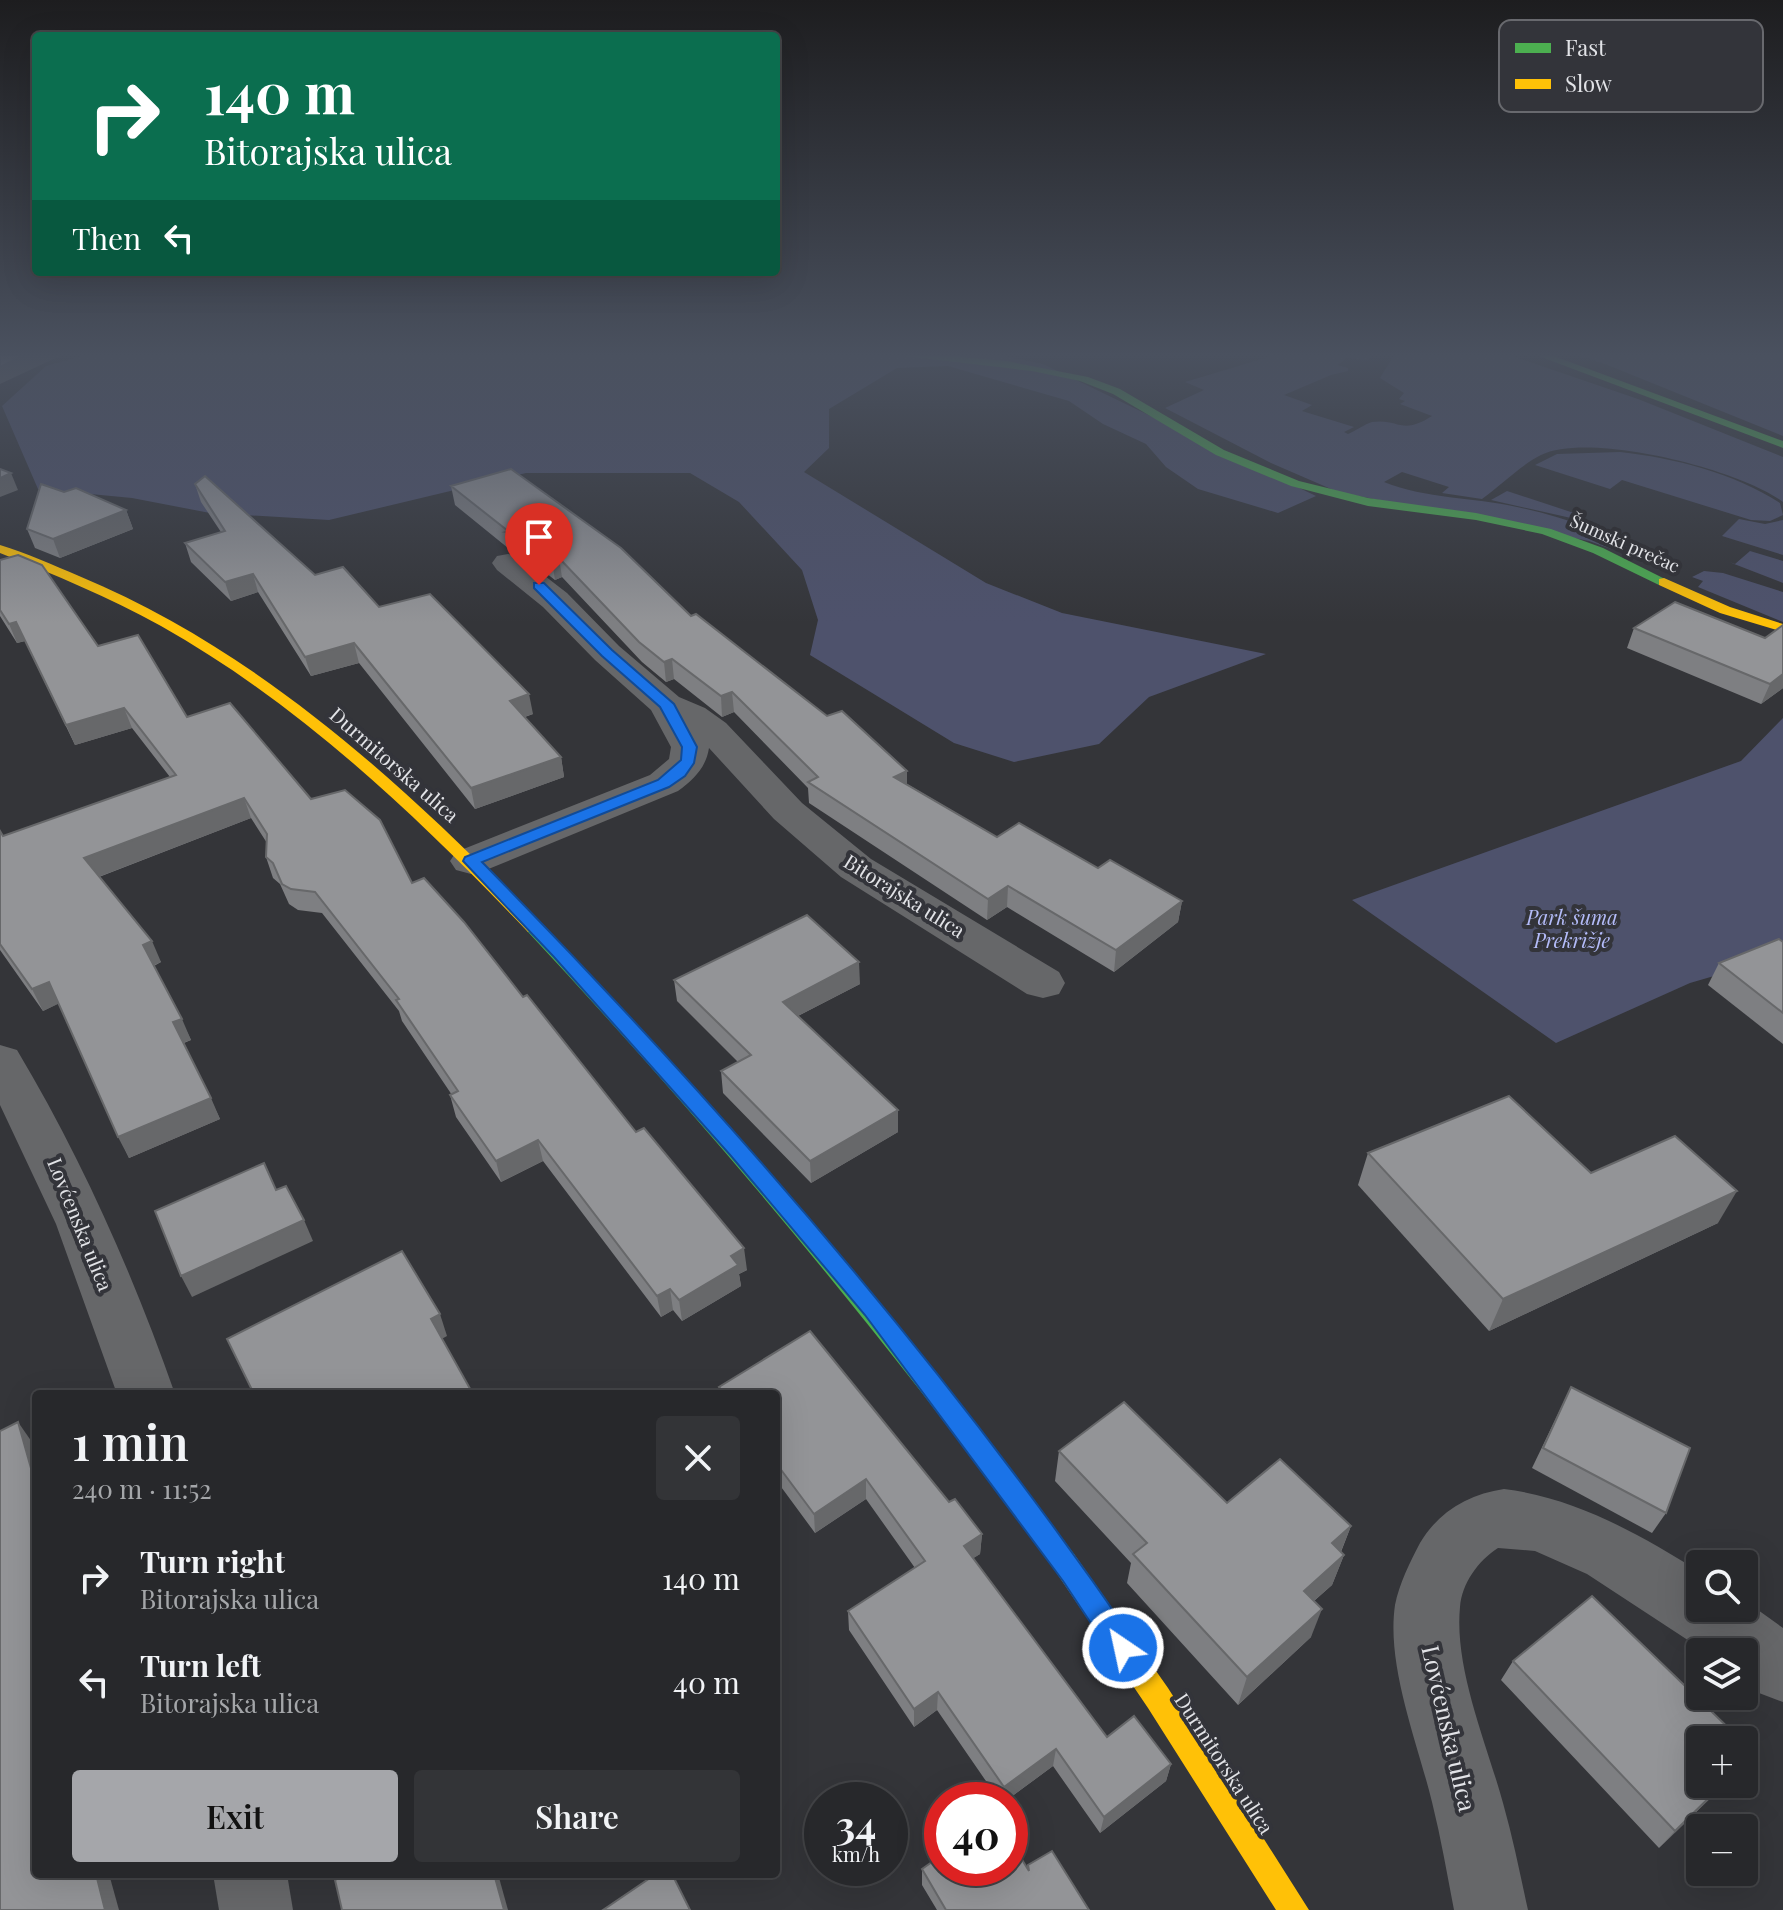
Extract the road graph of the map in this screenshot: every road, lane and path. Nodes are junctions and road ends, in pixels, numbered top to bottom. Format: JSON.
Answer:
{"nodes":[{"id":1,"x":1211,"y":444,"type":"edge"},
{"id":2,"x":0,"y":549,"type":"edge"},
{"id":3,"x":508,"y":563,"type":"dead end"},
{"id":4,"x":1783,"y":628,"type":"edge"},
{"id":5,"x":666,"y":704,"type":"junction"},
{"id":6,"x":471,"y":861,"type":"junction"},
{"id":7,"x":1043,"y":983,"type":"dead end"},
{"id":8,"x":0,"y":1062,"type":"edge"},
{"id":9,"x":145,"y":1390,"type":"edge"},
{"id":10,"x":1783,"y":1669,"type":"edge"},
{"id":11,"x":251,"y":1878,"type":"edge"},
{"id":12,"x":256,"y":1910,"type":"edge"},
{"id":13,"x":1294,"y":1910,"type":"edge"},
{"id":14,"x":1491,"y":1910,"type":"edge"}],
"edges":[{"from":1,"to":4,"type":"street","name":"Šumski prečac"},
{"from":2,"to":6,"type":"street","name":"Durmitorska ulica"},
{"from":3,"to":5,"type":"street","name":"Bitorajska ulica"},
{"from":5,"to":6,"type":"street","name":"Bitorajska ulica"},
{"from":5,"to":7,"type":"street","name":"Bitorajska ulica"},
{"from":6,"to":13,"type":"street","name":"Durmitorska ulica"},
{"from":8,"to":9,"type":"street","name":"Lovćenska ulica"},
{"from":10,"to":14,"type":"street","name":"Lovćenska ulica"},
{"from":11,"to":12,"type":"street"}]}
